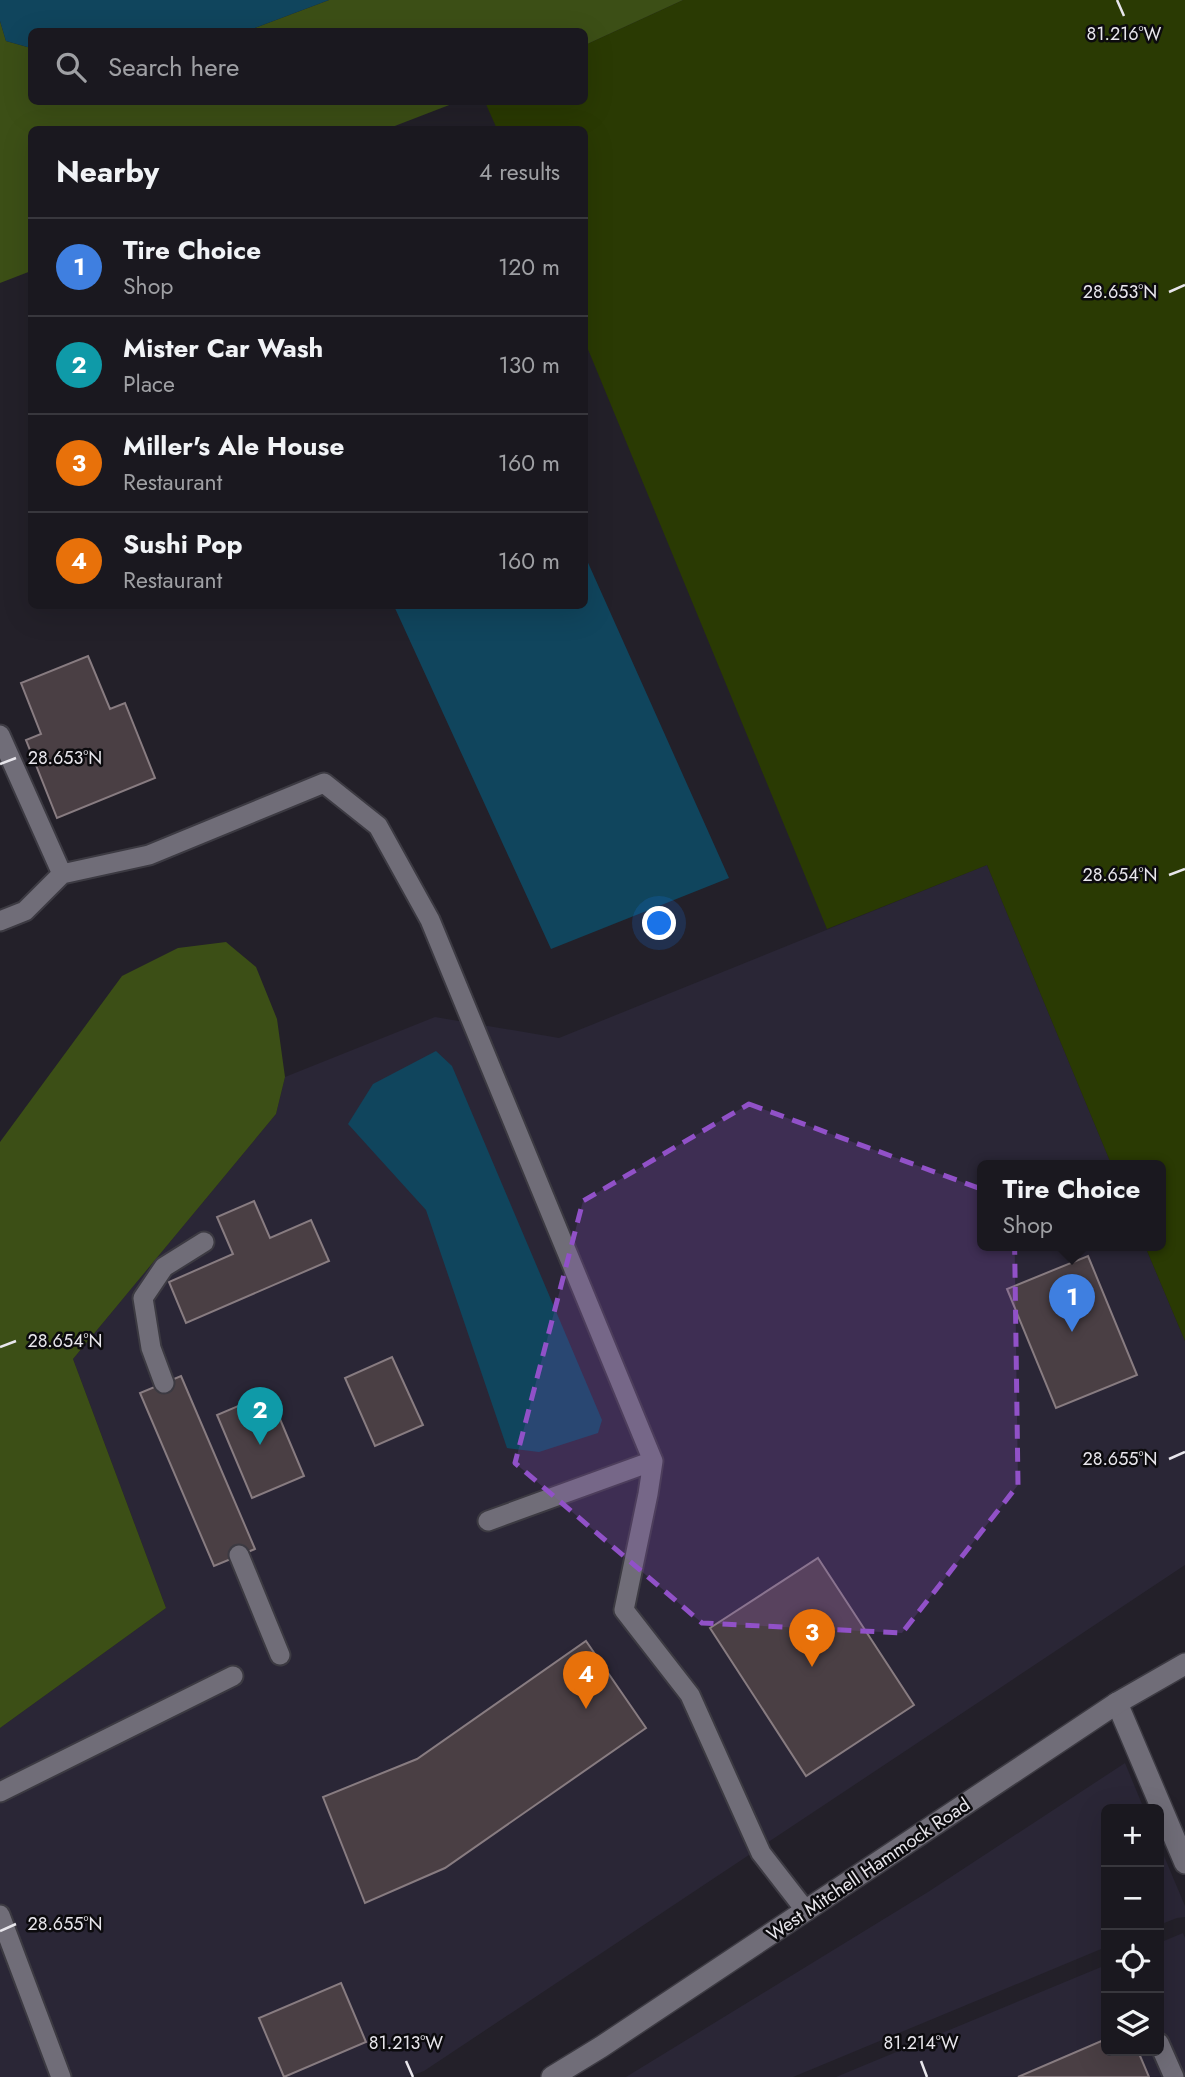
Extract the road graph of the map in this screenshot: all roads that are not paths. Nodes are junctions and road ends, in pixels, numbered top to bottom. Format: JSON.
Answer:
{"nodes":[{"id":1,"x":0,"y":735,"type":"edge"},
{"id":2,"x":62,"y":874,"type":"junction"},
{"id":3,"x":0,"y":920,"type":"edge"},
{"id":4,"x":204,"y":1242,"type":"dead end"},
{"id":5,"x":164,"y":1383,"type":"dead end"},
{"id":6,"x":653,"y":1461,"type":"junction"},
{"id":7,"x":488,"y":1521,"type":"dead end"},
{"id":8,"x":239,"y":1555,"type":"dead end"},
{"id":9,"x":281,"y":1655,"type":"dead end"},
{"id":10,"x":1185,"y":1664,"type":"edge"},
{"id":11,"x":233,"y":1676,"type":"dead end"},
{"id":12,"x":1117,"y":1703,"type":"junction"},
{"id":13,"x":0,"y":1792,"type":"edge"},
{"id":14,"x":1184,"y":1858,"type":"edge"},
{"id":15,"x":806,"y":1911,"type":"junction"},
{"id":16,"x":0,"y":1916,"type":"edge"},
{"id":17,"x":1164,"y":2054,"type":"edge"},
{"id":18,"x":61,"y":2077,"type":"edge"},
{"id":19,"x":552,"y":2077,"type":"edge"},
{"id":20,"x":1174,"y":2077,"type":"edge"}],
"edges":[{"from":1,"to":2,"type":"lane"},
{"from":2,"to":3,"type":"lane"},
{"from":2,"to":6,"type":"lane"},
{"from":4,"to":5,"type":"lane"},
{"from":6,"to":7,"type":"lane"},
{"from":6,"to":15,"type":"lane"},
{"from":8,"to":9,"type":"lane"},
{"from":10,"to":12,"type":"main road","name":"West Mitchell Hammock Road"},
{"from":11,"to":13,"type":"lane"},
{"from":12,"to":14,"type":"main road"},
{"from":12,"to":15,"type":"main road","name":"West Mitchell Hammock Road"},
{"from":15,"to":19,"type":"main road","name":"West Mitchell Hammock Road"},
{"from":16,"to":18,"type":"lane"},
{"from":17,"to":20,"type":"lane"}]}
